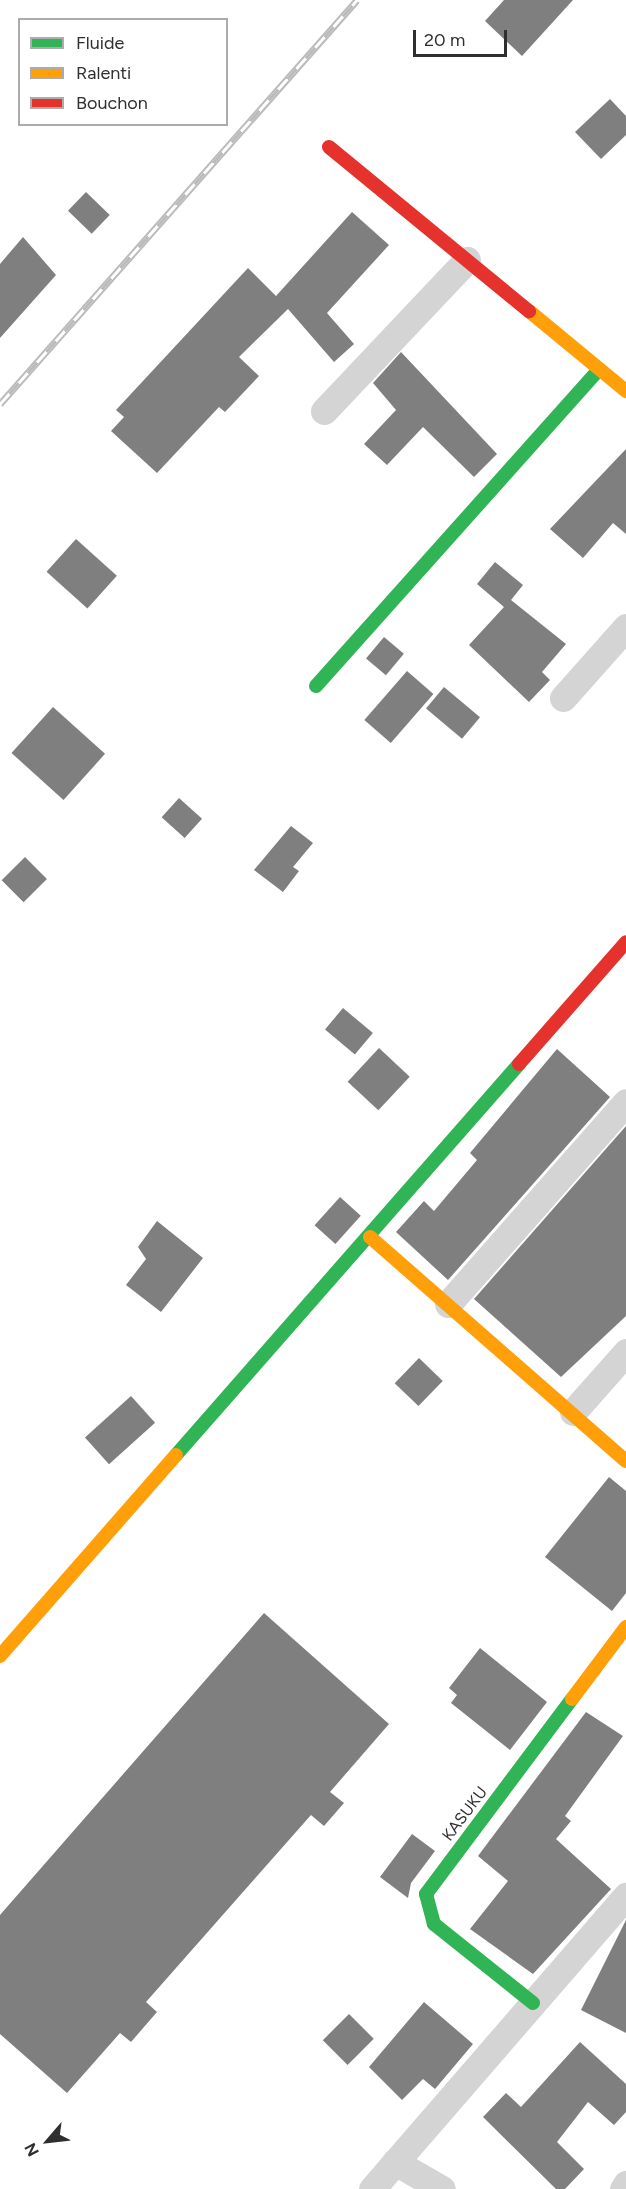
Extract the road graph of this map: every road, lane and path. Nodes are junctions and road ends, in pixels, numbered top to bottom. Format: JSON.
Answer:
{"nodes":[{"id":1,"x":329,"y":147,"type":"dead end"},
{"id":2,"x":467,"y":260,"type":"junction"},
{"id":3,"x":599,"y":369,"type":"junction"},
{"id":4,"x":626,"y":391,"type":"edge"},
{"id":5,"x":324,"y":411,"type":"dead end"},
{"id":6,"x":626,"y":627,"type":"edge"},
{"id":7,"x":316,"y":686,"type":"dead end"},
{"id":8,"x":563,"y":698,"type":"dead end"},
{"id":9,"x":626,"y":942,"type":"edge"},
{"id":10,"x":626,"y":1101,"type":"edge"},
{"id":11,"x":370,"y":1237,"type":"junction"},
{"id":12,"x":448,"y":1304,"type":"junction"},
{"id":13,"x":626,"y":1352,"type":"edge"},
{"id":14,"x":573,"y":1412,"type":"junction"},
{"id":15,"x":626,"y":1461,"type":"edge"},
{"id":16,"x":626,"y":1627,"type":"edge"},
{"id":17,"x":0,"y":1656,"type":"edge"},
{"id":18,"x":625,"y":1899,"type":"edge"},
{"id":19,"x":533,"y":2003,"type":"junction"},
{"id":20,"x":395,"y":2162,"type":"junction"},
{"id":21,"x":626,"y":2184,"type":"edge"},
{"id":22,"x":372,"y":2189,"type":"edge"},
{"id":23,"x":442,"y":2189,"type":"edge"},
{"id":24,"x":623,"y":2189,"type":"edge"}],
"edges":[{"from":1,"to":2,"type":"street"},
{"from":2,"to":3,"type":"street"},
{"from":2,"to":5,"type":"street"},
{"from":3,"to":4,"type":"street"},
{"from":3,"to":7,"type":"street"},
{"from":6,"to":8,"type":"street"},
{"from":9,"to":11,"type":"street"},
{"from":10,"to":12,"type":"street"},
{"from":11,"to":12,"type":"street"},
{"from":11,"to":17,"type":"street"},
{"from":12,"to":14,"type":"street"},
{"from":13,"to":14,"type":"street"},
{"from":14,"to":15,"type":"street"},
{"from":16,"to":19,"type":"street","name":"KASUKU"},
{"from":18,"to":19,"type":"street"},
{"from":19,"to":20,"type":"street"},
{"from":20,"to":22,"type":"street"},
{"from":20,"to":23,"type":"street"},
{"from":21,"to":24,"type":"street"}]}
